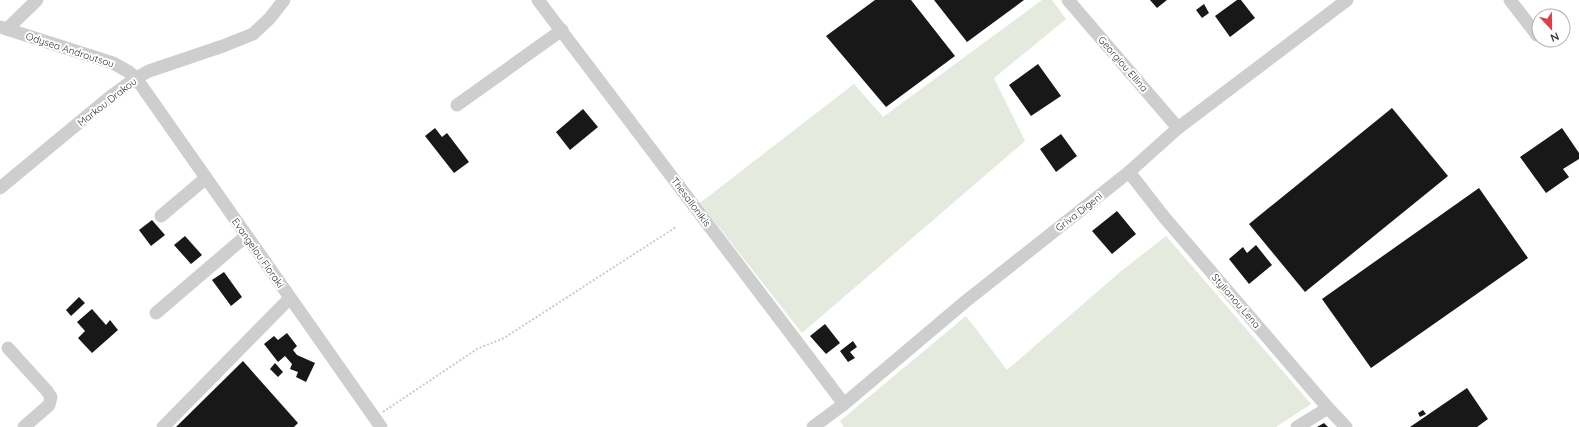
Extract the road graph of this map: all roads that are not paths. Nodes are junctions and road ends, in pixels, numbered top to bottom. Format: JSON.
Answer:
{"nodes":[{"id":1,"x":37,"y":0,"type":"edge"},
{"id":2,"x":284,"y":0,"type":"edge"},
{"id":3,"x":538,"y":0,"type":"edge"},
{"id":4,"x":1068,"y":0,"type":"edge"},
{"id":5,"x":1347,"y":0,"type":"edge"},
{"id":6,"x":1511,"y":0,"type":"edge"},
{"id":7,"x":1531,"y":27,"type":"edge"},
{"id":8,"x":4,"y":28,"type":"edge"},
{"id":9,"x":562,"y":30,"type":"junction"},
{"id":10,"x":136,"y":78,"type":"junction"},
{"id":11,"x":457,"y":105,"type":"dead end"},
{"id":12,"x":1178,"y":128,"type":"junction"},
{"id":13,"x":1129,"y":172,"type":"junction"},
{"id":14,"x":206,"y":178,"type":"junction"},
{"id":15,"x":0,"y":188,"type":"edge"},
{"id":16,"x":161,"y":216,"type":"dead end"},
{"id":17,"x":246,"y":236,"type":"junction"},
{"id":18,"x":290,"y":298,"type":"junction"},
{"id":19,"x":156,"y":313,"type":"dead end"},
{"id":20,"x":8,"y":348,"type":"dead end"},
{"id":21,"x":844,"y":404,"type":"junction"},
{"id":22,"x":1328,"y":408,"type":"junction"},
{"id":23,"x":377,"y":422,"type":"edge"},
{"id":24,"x":24,"y":427,"type":"edge"},
{"id":25,"x":163,"y":427,"type":"edge"},
{"id":26,"x":812,"y":427,"type":"edge"},
{"id":27,"x":1297,"y":427,"type":"edge"},
{"id":28,"x":1346,"y":427,"type":"edge"}],
"edges":[{"from":1,"to":8,"type":"street"},
{"from":2,"to":10,"type":"street","name":"Markou Drakou"},
{"from":3,"to":9,"type":"street","name":"Thesallonikis"},
{"from":4,"to":12,"type":"street","name":"Georgiou Ellina"},
{"from":5,"to":12,"type":"street","name":"Griva Digeni"},
{"from":6,"to":7,"type":"street"},
{"from":8,"to":10,"type":"street","name":"Odysea Androutsou"},
{"from":9,"to":11,"type":"street"},
{"from":9,"to":21,"type":"street","name":"Thesallonikis"},
{"from":10,"to":14,"type":"street","name":"Evangelou Floraki"},
{"from":10,"to":15,"type":"street","name":"Markou Drakou"},
{"from":12,"to":13,"type":"street","name":"Griva Digeni"},
{"from":13,"to":21,"type":"street","name":"Griva Digeni"},
{"from":13,"to":22,"type":"street","name":"Stylianou Lena"},
{"from":14,"to":16,"type":"street"},
{"from":14,"to":17,"type":"street","name":"Evangelou Floraki"},
{"from":17,"to":18,"type":"street","name":"Evangelou Floraki"},
{"from":17,"to":19,"type":"street"},
{"from":18,"to":23,"type":"street","name":"Evangelou Floraki"},
{"from":18,"to":25,"type":"street"},
{"from":20,"to":24,"type":"street"},
{"from":21,"to":26,"type":"street","name":"Griva Digeni"},
{"from":22,"to":27,"type":"street"},
{"from":22,"to":28,"type":"street","name":"Stylianou Lena"}]}
